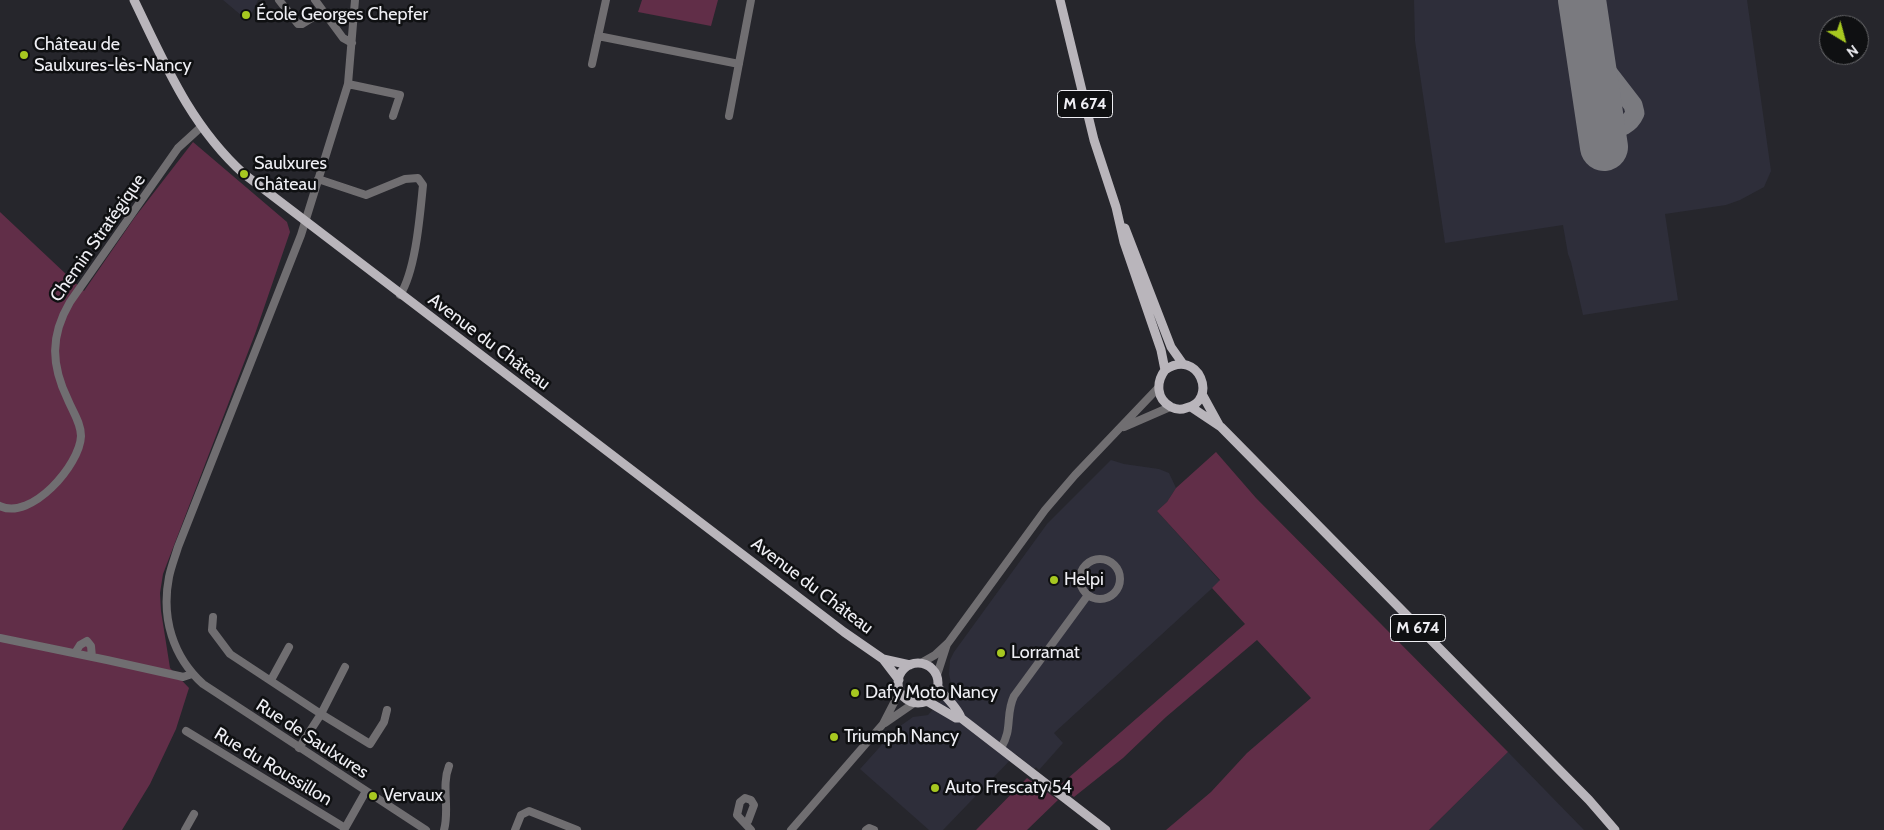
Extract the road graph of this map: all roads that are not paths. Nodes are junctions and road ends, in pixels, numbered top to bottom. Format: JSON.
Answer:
{"nodes":[{"id":1,"x":134,"y":0,"type":"edge"},
{"id":2,"x":279,"y":0,"type":"edge"},
{"id":3,"x":315,"y":0,"type":"edge"},
{"id":4,"x":355,"y":0,"type":"edge"},
{"id":5,"x":606,"y":0,"type":"edge"},
{"id":6,"x":751,"y":0,"type":"edge"},
{"id":7,"x":1060,"y":0,"type":"edge"},
{"id":8,"x":323,"y":11,"type":"junction"},
{"id":9,"x":598,"y":36,"type":"junction"},
{"id":10,"x":352,"y":43,"type":"junction"},
{"id":11,"x":592,"y":64,"type":"dead end"},
{"id":12,"x":739,"y":64,"type":"junction"},
{"id":13,"x":348,"y":84,"type":"junction"},
{"id":14,"x":393,"y":116,"type":"dead end"},
{"id":15,"x":729,"y":116,"type":"dead end"},
{"id":16,"x":200,"y":127,"type":"junction"},
{"id":17,"x":318,"y":179,"type":"junction"},
{"id":18,"x":1116,"y":207,"type":"junction"},
{"id":19,"x":305,"y":221,"type":"junction"},
{"id":20,"x":400,"y":295,"type":"junction"},
{"id":21,"x":1183,"y":364,"type":"junction"},
{"id":22,"x":1165,"y":370,"type":"junction"},
{"id":23,"x":1158,"y":388,"type":"junction"},
{"id":24,"x":1202,"y":394,"type":"junction"},
{"id":25,"x":1170,"y":407,"type":"junction"},
{"id":26,"x":1190,"y":407,"type":"junction"},
{"id":27,"x":1221,"y":427,"type":"junction"},
{"id":28,"x":1120,"y":430,"type":"junction"},
{"id":29,"x":0,"y":506,"type":"edge"},
{"id":30,"x":1088,"y":595,"type":"junction"},
{"id":31,"x":214,"y":617,"type":"dead end"},
{"id":32,"x":0,"y":638,"type":"edge"},
{"id":33,"x":948,"y":642,"type":"junction"},
{"id":34,"x":289,"y":647,"type":"dead end"},
{"id":35,"x":75,"y":653,"type":"junction"},
{"id":36,"x":92,"y":657,"type":"junction"},
{"id":37,"x":883,"y":658,"type":"junction"},
{"id":38,"x":921,"y":663,"type":"junction"},
{"id":39,"x":910,"y":665,"type":"junction"},
{"id":40,"x":345,"y":667,"type":"dead end"},
{"id":41,"x":189,"y":671,"type":"junction"},
{"id":42,"x":937,"y":675,"type":"junction"},
{"id":43,"x":271,"y":680,"type":"junction"},
{"id":44,"x":898,"y":680,"type":"junction"},
{"id":45,"x":938,"y":687,"type":"junction"},
{"id":46,"x":900,"y":691,"type":"junction"},
{"id":47,"x":927,"y":701,"type":"junction"},
{"id":48,"x":914,"y":702,"type":"junction"},
{"id":49,"x":387,"y":710,"type":"dead end"},
{"id":50,"x":321,"y":714,"type":"junction"},
{"id":51,"x":961,"y":718,"type":"junction"},
{"id":52,"x":884,"y":724,"type":"junction"},
{"id":53,"x":186,"y":731,"type":"dead end"},
{"id":54,"x":299,"y":748,"type":"junction"},
{"id":55,"x":1000,"y":748,"type":"junction"},
{"id":56,"x":449,"y":766,"type":"dead end"},
{"id":57,"x":366,"y":791,"type":"junction"},
{"id":58,"x":194,"y":814,"type":"dead end"},
{"id":59,"x":745,"y":823,"type":"dead end"},
{"id":60,"x":344,"y":829,"type":"edge"},
{"id":61,"x":185,"y":830,"type":"edge"},
{"id":62,"x":426,"y":830,"type":"edge"},
{"id":63,"x":444,"y":830,"type":"edge"},
{"id":64,"x":515,"y":830,"type":"edge"},
{"id":65,"x":577,"y":830,"type":"edge"},
{"id":66,"x":751,"y":830,"type":"edge"},
{"id":67,"x":791,"y":830,"type":"edge"},
{"id":68,"x":1106,"y":830,"type":"edge"},
{"id":69,"x":1615,"y":830,"type":"edge"}],
"edges":[{"from":1,"to":16,"type":"main road","name":"Avenue du Château"},
{"from":2,"to":8,"type":"street"},
{"from":3,"to":8,"type":"street"},
{"from":4,"to":10,"type":"street"},
{"from":5,"to":9,"type":"street"},
{"from":6,"to":12,"type":"street"},
{"from":7,"to":18,"type":"main road","number":"M 674"},
{"from":8,"to":10,"type":"street"},
{"from":9,"to":11,"type":"street"},
{"from":9,"to":12,"type":"street"},
{"from":10,"to":13,"type":"street"},
{"from":12,"to":15,"type":"street"},
{"from":13,"to":14,"type":"street"},
{"from":13,"to":17,"type":"street"},
{"from":16,"to":19,"type":"main road","name":"Avenue du Château"},
{"from":16,"to":29,"type":"street","name":"Chemin Stratégique"},
{"from":17,"to":19,"type":"street"},
{"from":17,"to":20,"type":"street"},
{"from":18,"to":21,"type":"main road","number":"M 674"},
{"from":18,"to":22,"type":"main road","number":"M 674"},
{"from":19,"to":20,"type":"main road","name":"Avenue du Château"},
{"from":19,"to":41,"type":"street"},
{"from":20,"to":37,"type":"main road","name":"Avenue du Château"},
{"from":21,"to":22,"type":"main road"},
{"from":21,"to":24,"type":"main road"},
{"from":22,"to":23,"type":"main road"},
{"from":23,"to":25,"type":"main road"},
{"from":23,"to":28,"type":"street"},
{"from":24,"to":26,"type":"main road"},
{"from":24,"to":27,"type":"main road","number":"M 674"},
{"from":25,"to":26,"type":"main road"},
{"from":25,"to":28,"type":"street"},
{"from":26,"to":27,"type":"main road","number":"M 674"},
{"from":27,"to":69,"type":"main road","number":"M 674"},
{"from":28,"to":33,"type":"street"},
{"from":30,"to":30,"type":"street"},
{"from":30,"to":55,"type":"street"},
{"from":31,"to":43,"type":"street"},
{"from":32,"to":35,"type":"street"},
{"from":33,"to":38,"type":"street"},
{"from":33,"to":42,"type":"street"},
{"from":34,"to":43,"type":"street"},
{"from":35,"to":36,"type":"street"},
{"from":35,"to":36,"type":"street"},
{"from":36,"to":41,"type":"street"},
{"from":37,"to":39,"type":"main road","name":"Avenue du Château"},
{"from":37,"to":44,"type":"main road","name":"Avenue du Château"},
{"from":38,"to":39,"type":"main road"},
{"from":38,"to":42,"type":"main road"},
{"from":39,"to":44,"type":"main road"},
{"from":40,"to":50,"type":"street"},
{"from":41,"to":54,"type":"street","name":"Rue de Saulxures"},
{"from":42,"to":45,"type":"main road"},
{"from":43,"to":50,"type":"street"},
{"from":44,"to":46,"type":"main road"},
{"from":45,"to":47,"type":"main road"},
{"from":45,"to":51,"type":"main road"},
{"from":46,"to":48,"type":"main road"},
{"from":46,"to":52,"type":"street"},
{"from":47,"to":48,"type":"main road"},
{"from":47,"to":51,"type":"main road"},
{"from":48,"to":52,"type":"street"},
{"from":49,"to":50,"type":"street"},
{"from":50,"to":54,"type":"street"},
{"from":51,"to":55,"type":"main road"},
{"from":52,"to":67,"type":"street"},
{"from":53,"to":60,"type":"street","name":"Rue du Roussillon"},
{"from":54,"to":57,"type":"street","name":"Rue de Saulxures"},
{"from":55,"to":68,"type":"main road"},
{"from":56,"to":63,"type":"street"},
{"from":57,"to":60,"type":"street"},
{"from":57,"to":62,"type":"street","name":"Rue de Saulxures"},
{"from":58,"to":61,"type":"street"},
{"from":59,"to":66,"type":"street"},
{"from":64,"to":65,"type":"street"}]}
